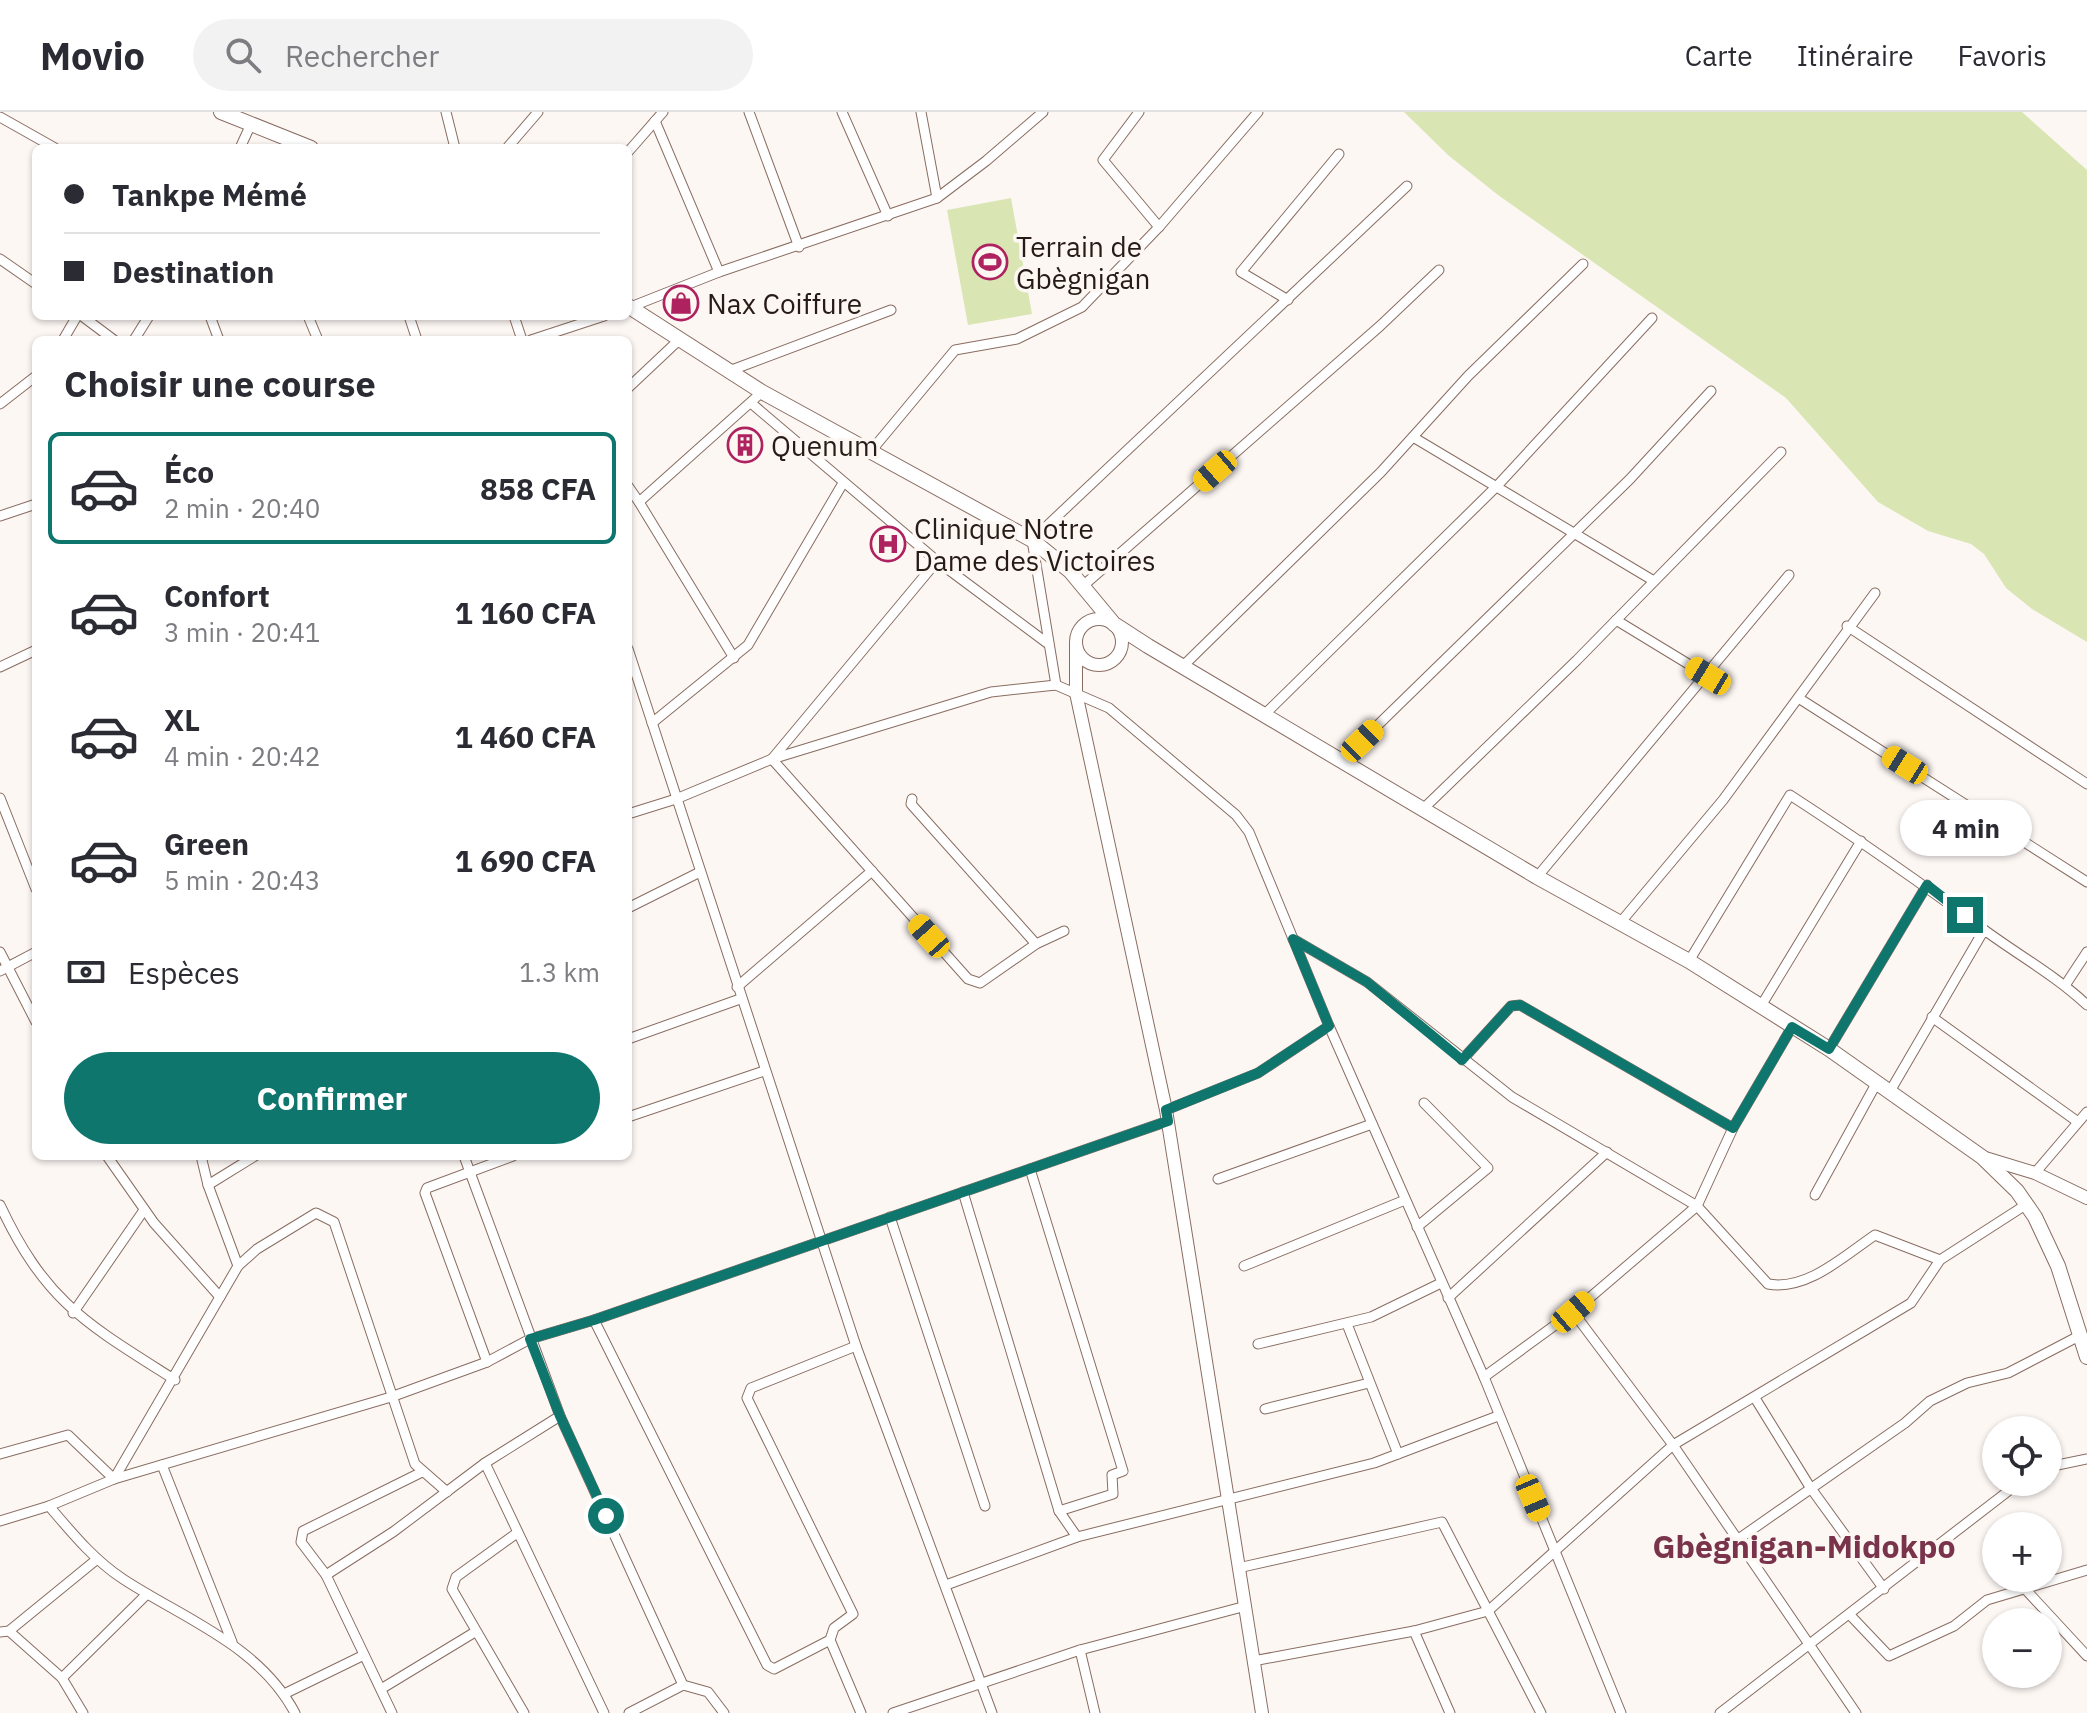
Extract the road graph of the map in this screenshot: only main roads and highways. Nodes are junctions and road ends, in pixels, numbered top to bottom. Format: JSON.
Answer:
{"nodes":[{"id":1,"x":221,"y":112,"type":"edge"},
{"id":2,"x":301,"y":144,"type":"edge"},
{"id":3,"x":632,"y":309,"type":"edge"},
{"id":4,"x":2087,"y":1357,"type":"edge"}],
"edges":[{"from":1,"to":2,"type":"main road"},
{"from":3,"to":4,"type":"main road"}]}
